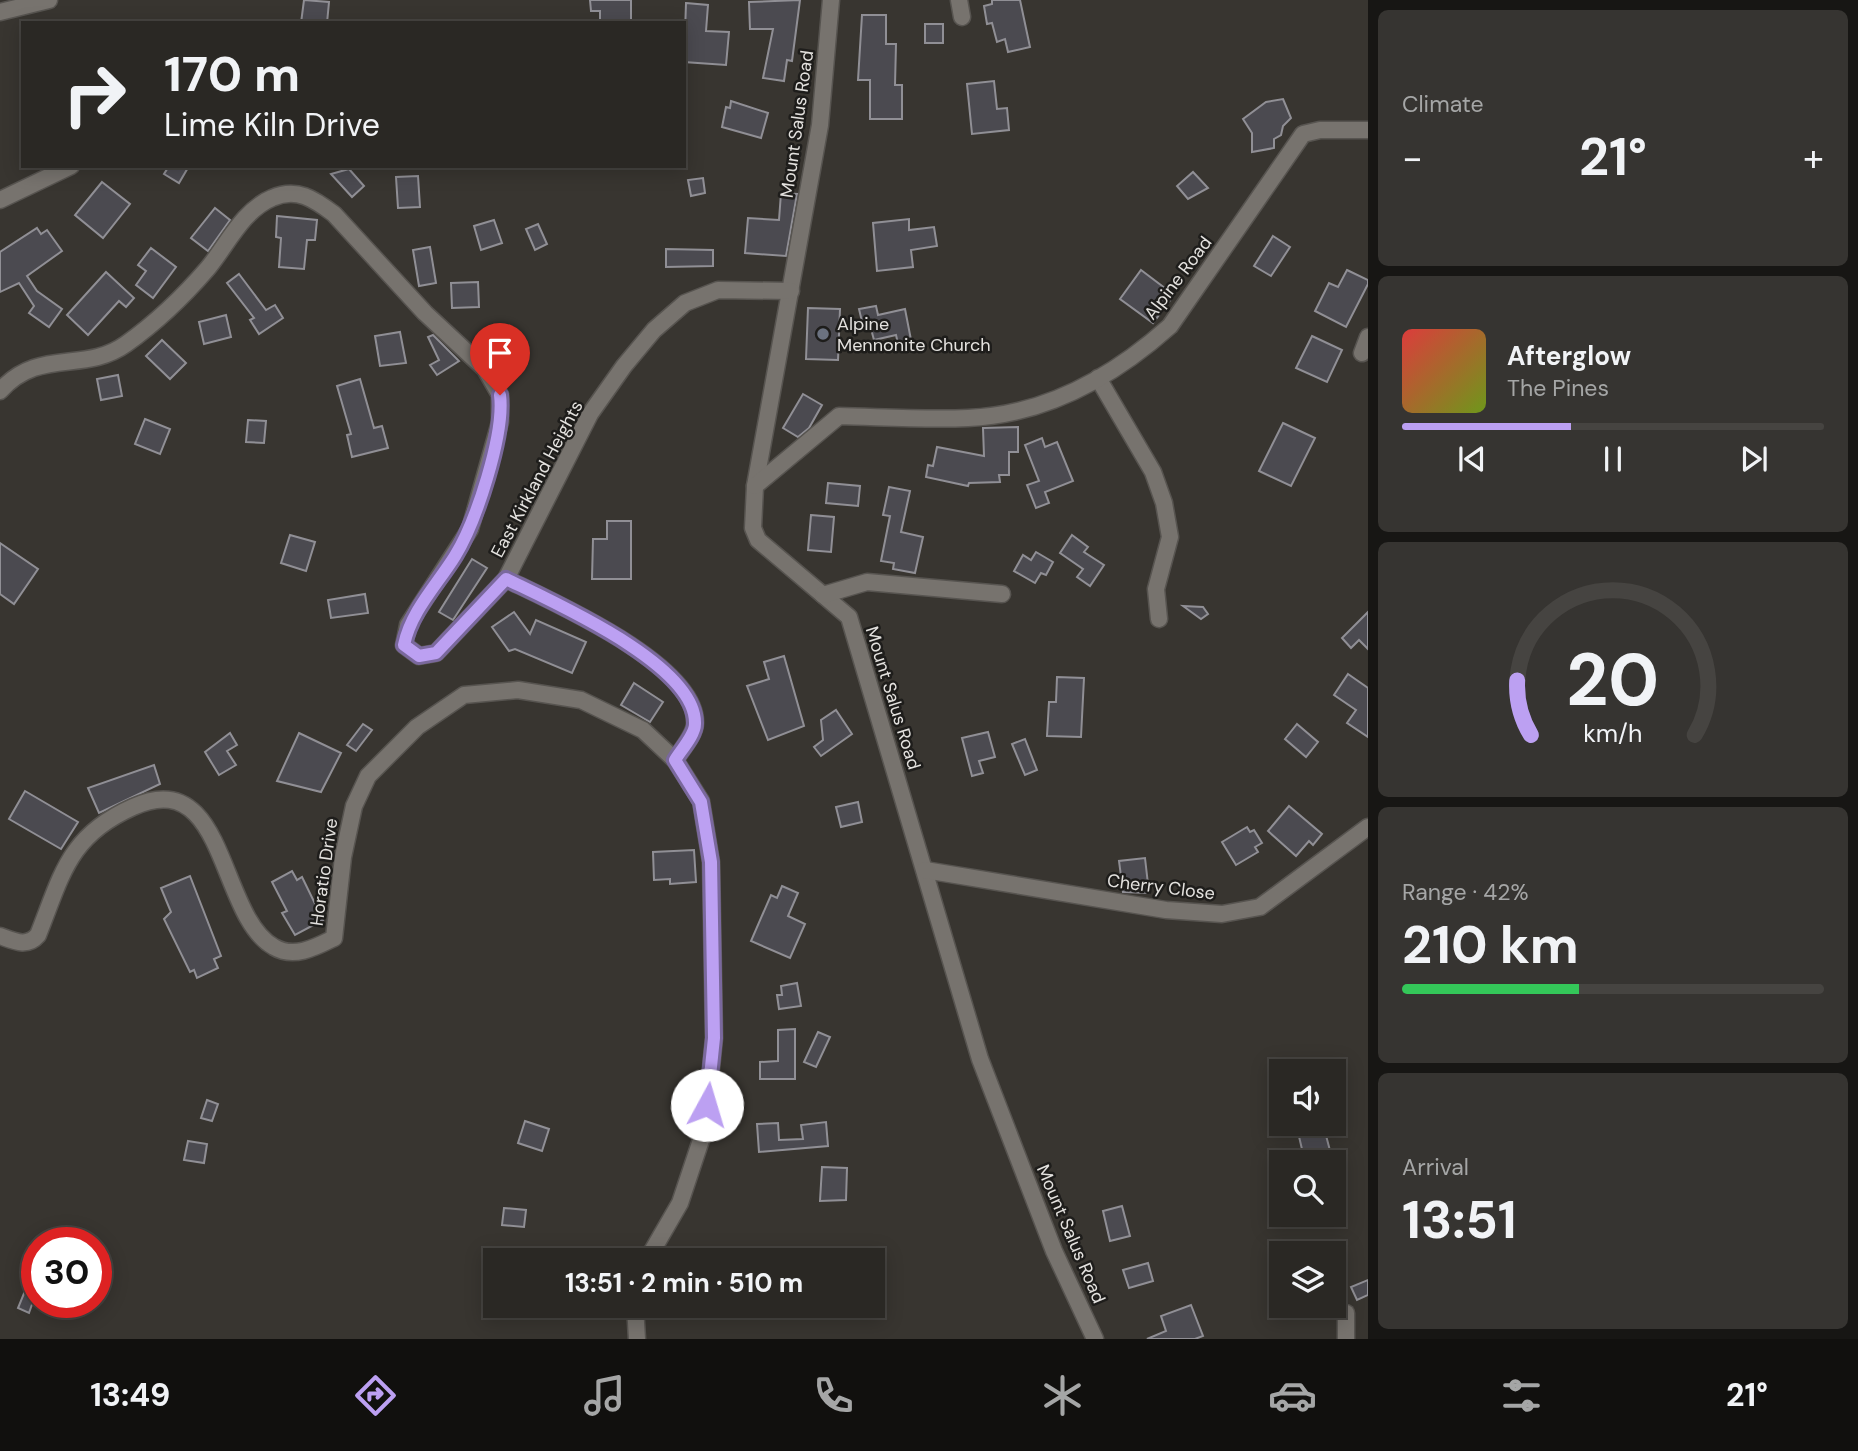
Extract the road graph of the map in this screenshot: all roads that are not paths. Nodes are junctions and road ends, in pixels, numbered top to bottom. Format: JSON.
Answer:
{"nodes":[{"id":1,"x":49,"y":0,"type":"edge"},
{"id":2,"x":831,"y":0,"type":"edge"},
{"id":3,"x":959,"y":0,"type":"edge"},
{"id":4,"x":0,"y":12,"type":"edge"},
{"id":5,"x":962,"y":17,"type":"dead end"},
{"id":6,"x":1368,"y":130,"type":"edge"},
{"id":7,"x":68,"y":168,"type":"edge"},
{"id":8,"x":0,"y":200,"type":"edge"},
{"id":9,"x":790,"y":291,"type":"junction"},
{"id":10,"x":1368,"y":337,"type":"edge"},
{"id":11,"x":1362,"y":354,"type":"dead end"},
{"id":12,"x":1098,"y":379,"type":"junction"},
{"id":13,"x":0,"y":391,"type":"edge"},
{"id":14,"x":755,"y":486,"type":"junction"},
{"id":15,"x":506,"y":579,"type":"junction"},
{"id":16,"x":1002,"y":594,"type":"dead end"},
{"id":17,"x":824,"y":595,"type":"junction"},
{"id":18,"x":1159,"y":619,"type":"dead end"},
{"id":19,"x":675,"y":760,"type":"junction"},
{"id":20,"x":1368,"y":827,"type":"edge"},
{"id":21,"x":925,"y":870,"type":"junction"},
{"id":22,"x":0,"y":936,"type":"edge"},
{"id":23,"x":654,"y":1248,"type":"edge"},
{"id":24,"x":636,"y":1318,"type":"edge"},
{"id":25,"x":1346,"y":1318,"type":"edge"},
{"id":26,"x":637,"y":1339,"type":"edge"},
{"id":27,"x":1095,"y":1339,"type":"edge"},
{"id":28,"x":1346,"y":1339,"type":"edge"}],
"edges":[{"from":1,"to":4,"type":"street"},
{"from":2,"to":9,"type":"street","name":"Mount Salus Road"},
{"from":3,"to":5,"type":"street"},
{"from":6,"to":12,"type":"street","name":"Alpine Road"},
{"from":7,"to":8,"type":"street"},
{"from":9,"to":14,"type":"street","name":"Mount Salus Road"},
{"from":9,"to":15,"type":"street","name":"East Kirkland Heights"},
{"from":10,"to":11,"type":"street"},
{"from":12,"to":14,"type":"street","name":"Alpine Road"},
{"from":12,"to":18,"type":"street"},
{"from":13,"to":15,"type":"street","name":"East Kirkland Heights"},
{"from":14,"to":17,"type":"street","name":"Mount Salus Road"},
{"from":15,"to":19,"type":"street"},
{"from":16,"to":17,"type":"street"},
{"from":17,"to":21,"type":"street","name":"Mount Salus Road"},
{"from":19,"to":22,"type":"street","name":"Horatio Drive"},
{"from":19,"to":23,"type":"street","name":"Horatio Drive"},
{"from":20,"to":21,"type":"street","name":"Cherry Close"},
{"from":21,"to":27,"type":"street","name":"Mount Salus Road"},
{"from":24,"to":26,"type":"street"},
{"from":25,"to":28,"type":"street"}]}
